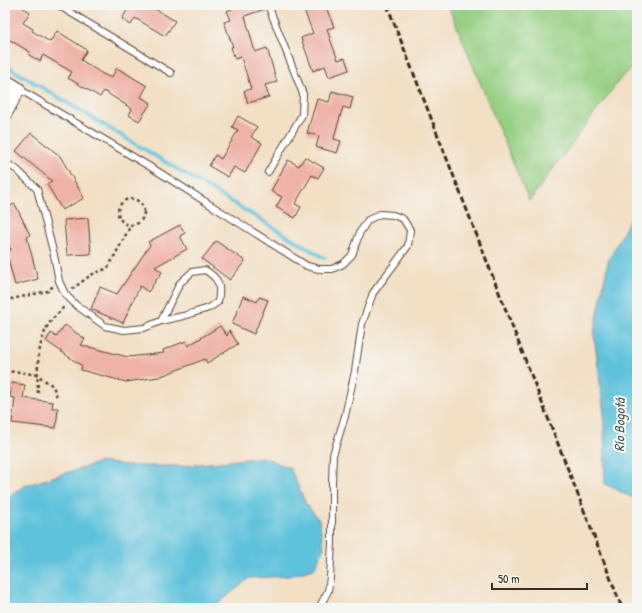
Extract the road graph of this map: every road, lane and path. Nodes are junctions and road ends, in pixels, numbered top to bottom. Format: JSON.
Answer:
{"nodes":[{"id":1,"x":58,"y":5,"type":"edge"},
{"id":2,"x":268,"y":5,"type":"edge"},
{"id":3,"x":171,"y":73,"type":"dead end"},
{"id":4,"x":10,"y":85,"type":"edge"},
{"id":5,"x":5,"y":115,"type":"edge"},
{"id":6,"x":5,"y":163,"type":"edge"},
{"id":7,"x":268,"y":172,"type":"dead end"},
{"id":8,"x":131,"y":225,"type":"junction"},
{"id":9,"x":59,"y":281,"type":"junction"},
{"id":10,"x":65,"y":294,"type":"junction"},
{"id":11,"x":5,"y":296,"type":"edge"},
{"id":12,"x":76,"y":305,"type":"junction"},
{"id":13,"x":161,"y":321,"type":"junction"},
{"id":14,"x":5,"y":374,"type":"edge"},
{"id":15,"x":37,"y":375,"type":"junction"},
{"id":16,"x":38,"y":393,"type":"dead end"},
{"id":17,"x":56,"y":397,"type":"dead end"},
{"id":18,"x":319,"y":608,"type":"edge"}],
"edges":[{"from":1,"to":3,"type":"lane"},
{"from":2,"to":7,"type":"lane"},
{"from":4,"to":5,"type":"street"},
{"from":4,"to":18,"type":"lane"},
{"from":6,"to":9,"type":"lane"},
{"from":8,"to":8,"type":"path"},
{"from":8,"to":10,"type":"path"},
{"from":9,"to":10,"type":"lane"},
{"from":9,"to":11,"type":"path"},
{"from":10,"to":12,"type":"lane"},
{"from":12,"to":13,"type":"lane"},
{"from":12,"to":15,"type":"path"},
{"from":13,"to":13,"type":"lane"},
{"from":14,"to":15,"type":"path"},
{"from":15,"to":16,"type":"path"},
{"from":15,"to":17,"type":"path"}]}
